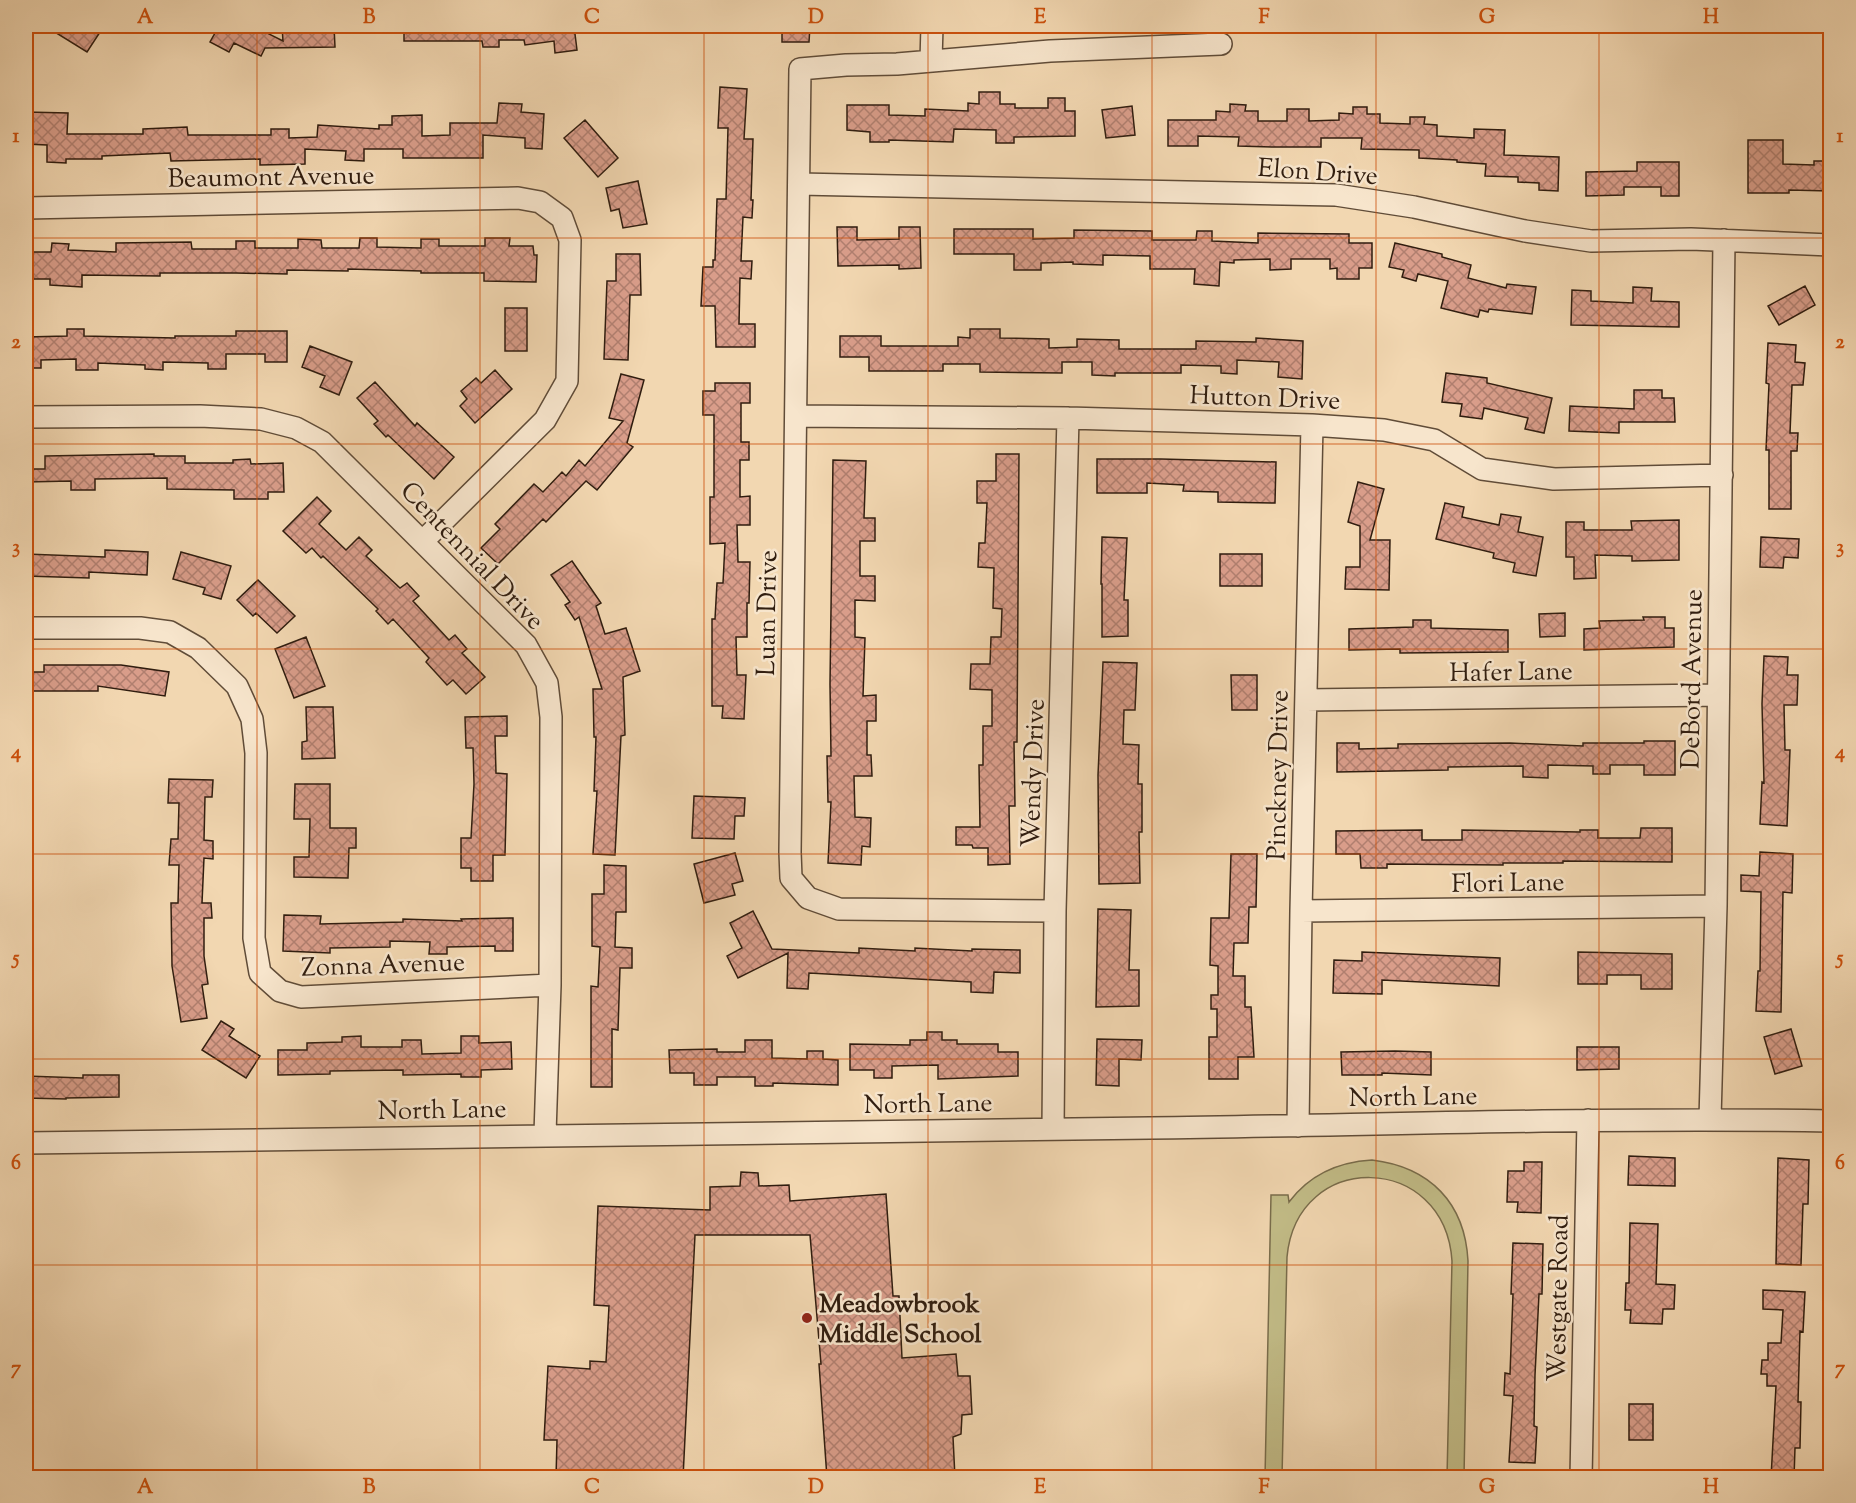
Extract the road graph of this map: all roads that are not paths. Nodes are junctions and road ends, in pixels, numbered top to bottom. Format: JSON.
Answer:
{"nodes":[{"id":1,"x":932,"y":26,"type":"edge"},
{"id":2,"x":1221,"y":44,"type":"dead end"},
{"id":3,"x":931,"y":61,"type":"junction"},
{"id":4,"x":799,"y":183,"type":"junction"},
{"id":5,"x":26,"y":208,"type":"edge"},
{"id":6,"x":1724,"y":240,"type":"junction"},
{"id":7,"x":1830,"y":245,"type":"edge"},
{"id":8,"x":796,"y":416,"type":"junction"},
{"id":9,"x":26,"y":417,"type":"edge"},
{"id":10,"x":1068,"y":418,"type":"junction"},
{"id":11,"x":1312,"y":425,"type":"junction"},
{"id":12,"x":1722,"y":475,"type":"junction"},
{"id":13,"x":423,"y":541,"type":"junction"},
{"id":14,"x":26,"y":628,"type":"edge"},
{"id":15,"x":1717,"y":696,"type":"junction"},
{"id":16,"x":1306,"y":700,"type":"junction"},
{"id":17,"x":1716,"y":906,"type":"junction"},
{"id":18,"x":1055,"y":911,"type":"junction"},
{"id":19,"x":1301,"y":911,"type":"junction"},
{"id":20,"x":550,"y":985,"type":"junction"},
{"id":21,"x":1710,"y":1119,"type":"junction"},
{"id":22,"x":1588,"y":1120,"type":"junction"},
{"id":23,"x":1830,"y":1121,"type":"edge"},
{"id":24,"x":1298,"y":1126,"type":"junction"},
{"id":25,"x":1053,"y":1129,"type":"junction"},
{"id":26,"x":545,"y":1134,"type":"junction"},
{"id":27,"x":26,"y":1143,"type":"edge"},
{"id":28,"x":1581,"y":1478,"type":"edge"}],
"edges":[{"from":1,"to":3,"type":"street"},
{"from":2,"to":3,"type":"street"},
{"from":3,"to":4,"type":"street","name":"Luan Drive"},
{"from":4,"to":6,"type":"street","name":"Elon Drive"},
{"from":4,"to":8,"type":"street","name":"Luan Drive"},
{"from":5,"to":13,"type":"street","name":"Beaumont Avenue"},
{"from":6,"to":7,"type":"street","name":"Elon Drive"},
{"from":6,"to":12,"type":"street","name":"DeBord Avenue"},
{"from":8,"to":10,"type":"street","name":"Hutton Drive"},
{"from":8,"to":18,"type":"street","name":"Luan Drive"},
{"from":9,"to":13,"type":"street","name":"Centennial Drive"},
{"from":10,"to":11,"type":"street","name":"Hutton Drive"},
{"from":10,"to":18,"type":"street","name":"Wendy Drive"},
{"from":11,"to":12,"type":"street","name":"Hutton Drive"},
{"from":11,"to":16,"type":"street","name":"Pinckney Drive"},
{"from":12,"to":15,"type":"street","name":"DeBord Avenue"},
{"from":13,"to":20,"type":"street","name":"Centennial Drive"},
{"from":14,"to":20,"type":"street","name":"Zonna Avenue"},
{"from":15,"to":16,"type":"street","name":"Hafer Lane"},
{"from":15,"to":17,"type":"street","name":"DeBord Avenue"},
{"from":16,"to":19,"type":"street","name":"Pinckney Drive"},
{"from":17,"to":19,"type":"street","name":"Flori Lane"},
{"from":17,"to":21,"type":"street","name":"DeBord Avenue"},
{"from":18,"to":25,"type":"street","name":"Wendy Drive"},
{"from":19,"to":24,"type":"street","name":"Pinckney Drive"},
{"from":20,"to":26,"type":"street","name":"Centennial Drive"},
{"from":21,"to":22,"type":"street","name":"North Lane"},
{"from":21,"to":23,"type":"street","name":"North Lane"},
{"from":22,"to":24,"type":"street","name":"North Lane"},
{"from":22,"to":28,"type":"street","name":"Westgate Road"},
{"from":24,"to":25,"type":"street","name":"North Lane"},
{"from":25,"to":26,"type":"street","name":"North Lane"},
{"from":26,"to":27,"type":"street","name":"North Lane"}]}
